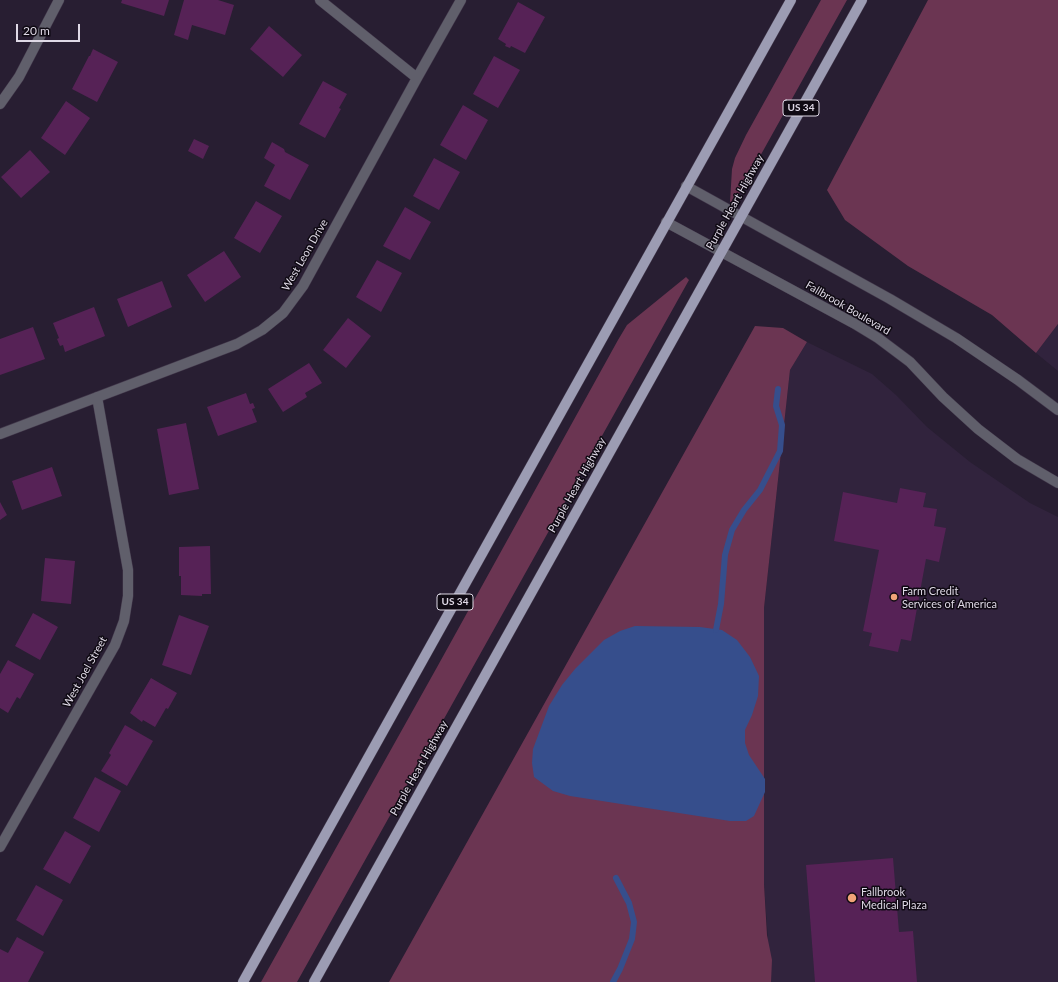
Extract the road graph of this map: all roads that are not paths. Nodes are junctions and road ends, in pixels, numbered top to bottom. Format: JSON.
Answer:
{"nodes":[{"id":1,"x":58,"y":0,"type":"edge"},
{"id":2,"x":320,"y":0,"type":"edge"},
{"id":3,"x":461,"y":0,"type":"edge"},
{"id":4,"x":791,"y":0,"type":"edge"},
{"id":5,"x":862,"y":0,"type":"edge"},
{"id":6,"x":417,"y":78,"type":"junction"},
{"id":7,"x":0,"y":104,"type":"edge"},
{"id":8,"x":686,"y":186,"type":"junction"},
{"id":9,"x":741,"y":216,"type":"junction"},
{"id":10,"x":666,"y":222,"type":"junction"},
{"id":11,"x":721,"y":252,"type":"junction"},
{"id":12,"x":98,"y":397,"type":"junction"},
{"id":13,"x":1058,"y":410,"type":"edge"},
{"id":14,"x":0,"y":434,"type":"edge"},
{"id":15,"x":1058,"y":483,"type":"edge"},
{"id":16,"x":0,"y":847,"type":"edge"},
{"id":17,"x":243,"y":982,"type":"edge"},
{"id":18,"x":314,"y":982,"type":"edge"}],
"edges":[{"from":1,"to":7,"type":"street"},
{"from":2,"to":6,"type":"street"},
{"from":3,"to":6,"type":"street","name":"West Leon Drive"},
{"from":4,"to":8,"type":"main road","number":"US 34"},
{"from":5,"to":9,"type":"main road","name":"Purple Heart Highway","number":"US 34"},
{"from":6,"to":12,"type":"street","name":"West Leon Drive"},
{"from":8,"to":9,"type":"street"},
{"from":8,"to":10,"type":"main road","number":"US 34"},
{"from":9,"to":11,"type":"main road","name":"Purple Heart Highway","number":"US 34"},
{"from":9,"to":13,"type":"street"},
{"from":10,"to":11,"type":"street","name":"Fallbrook Boulevard"},
{"from":10,"to":17,"type":"main road","number":"US 34"},
{"from":11,"to":15,"type":"street","name":"Fallbrook Boulevard"},
{"from":11,"to":18,"type":"main road","name":"Purple Heart Highway","number":"US 34"},
{"from":12,"to":14,"type":"street","name":"West Leon Drive"},
{"from":12,"to":16,"type":"street","name":"West Joel Street"}]}
